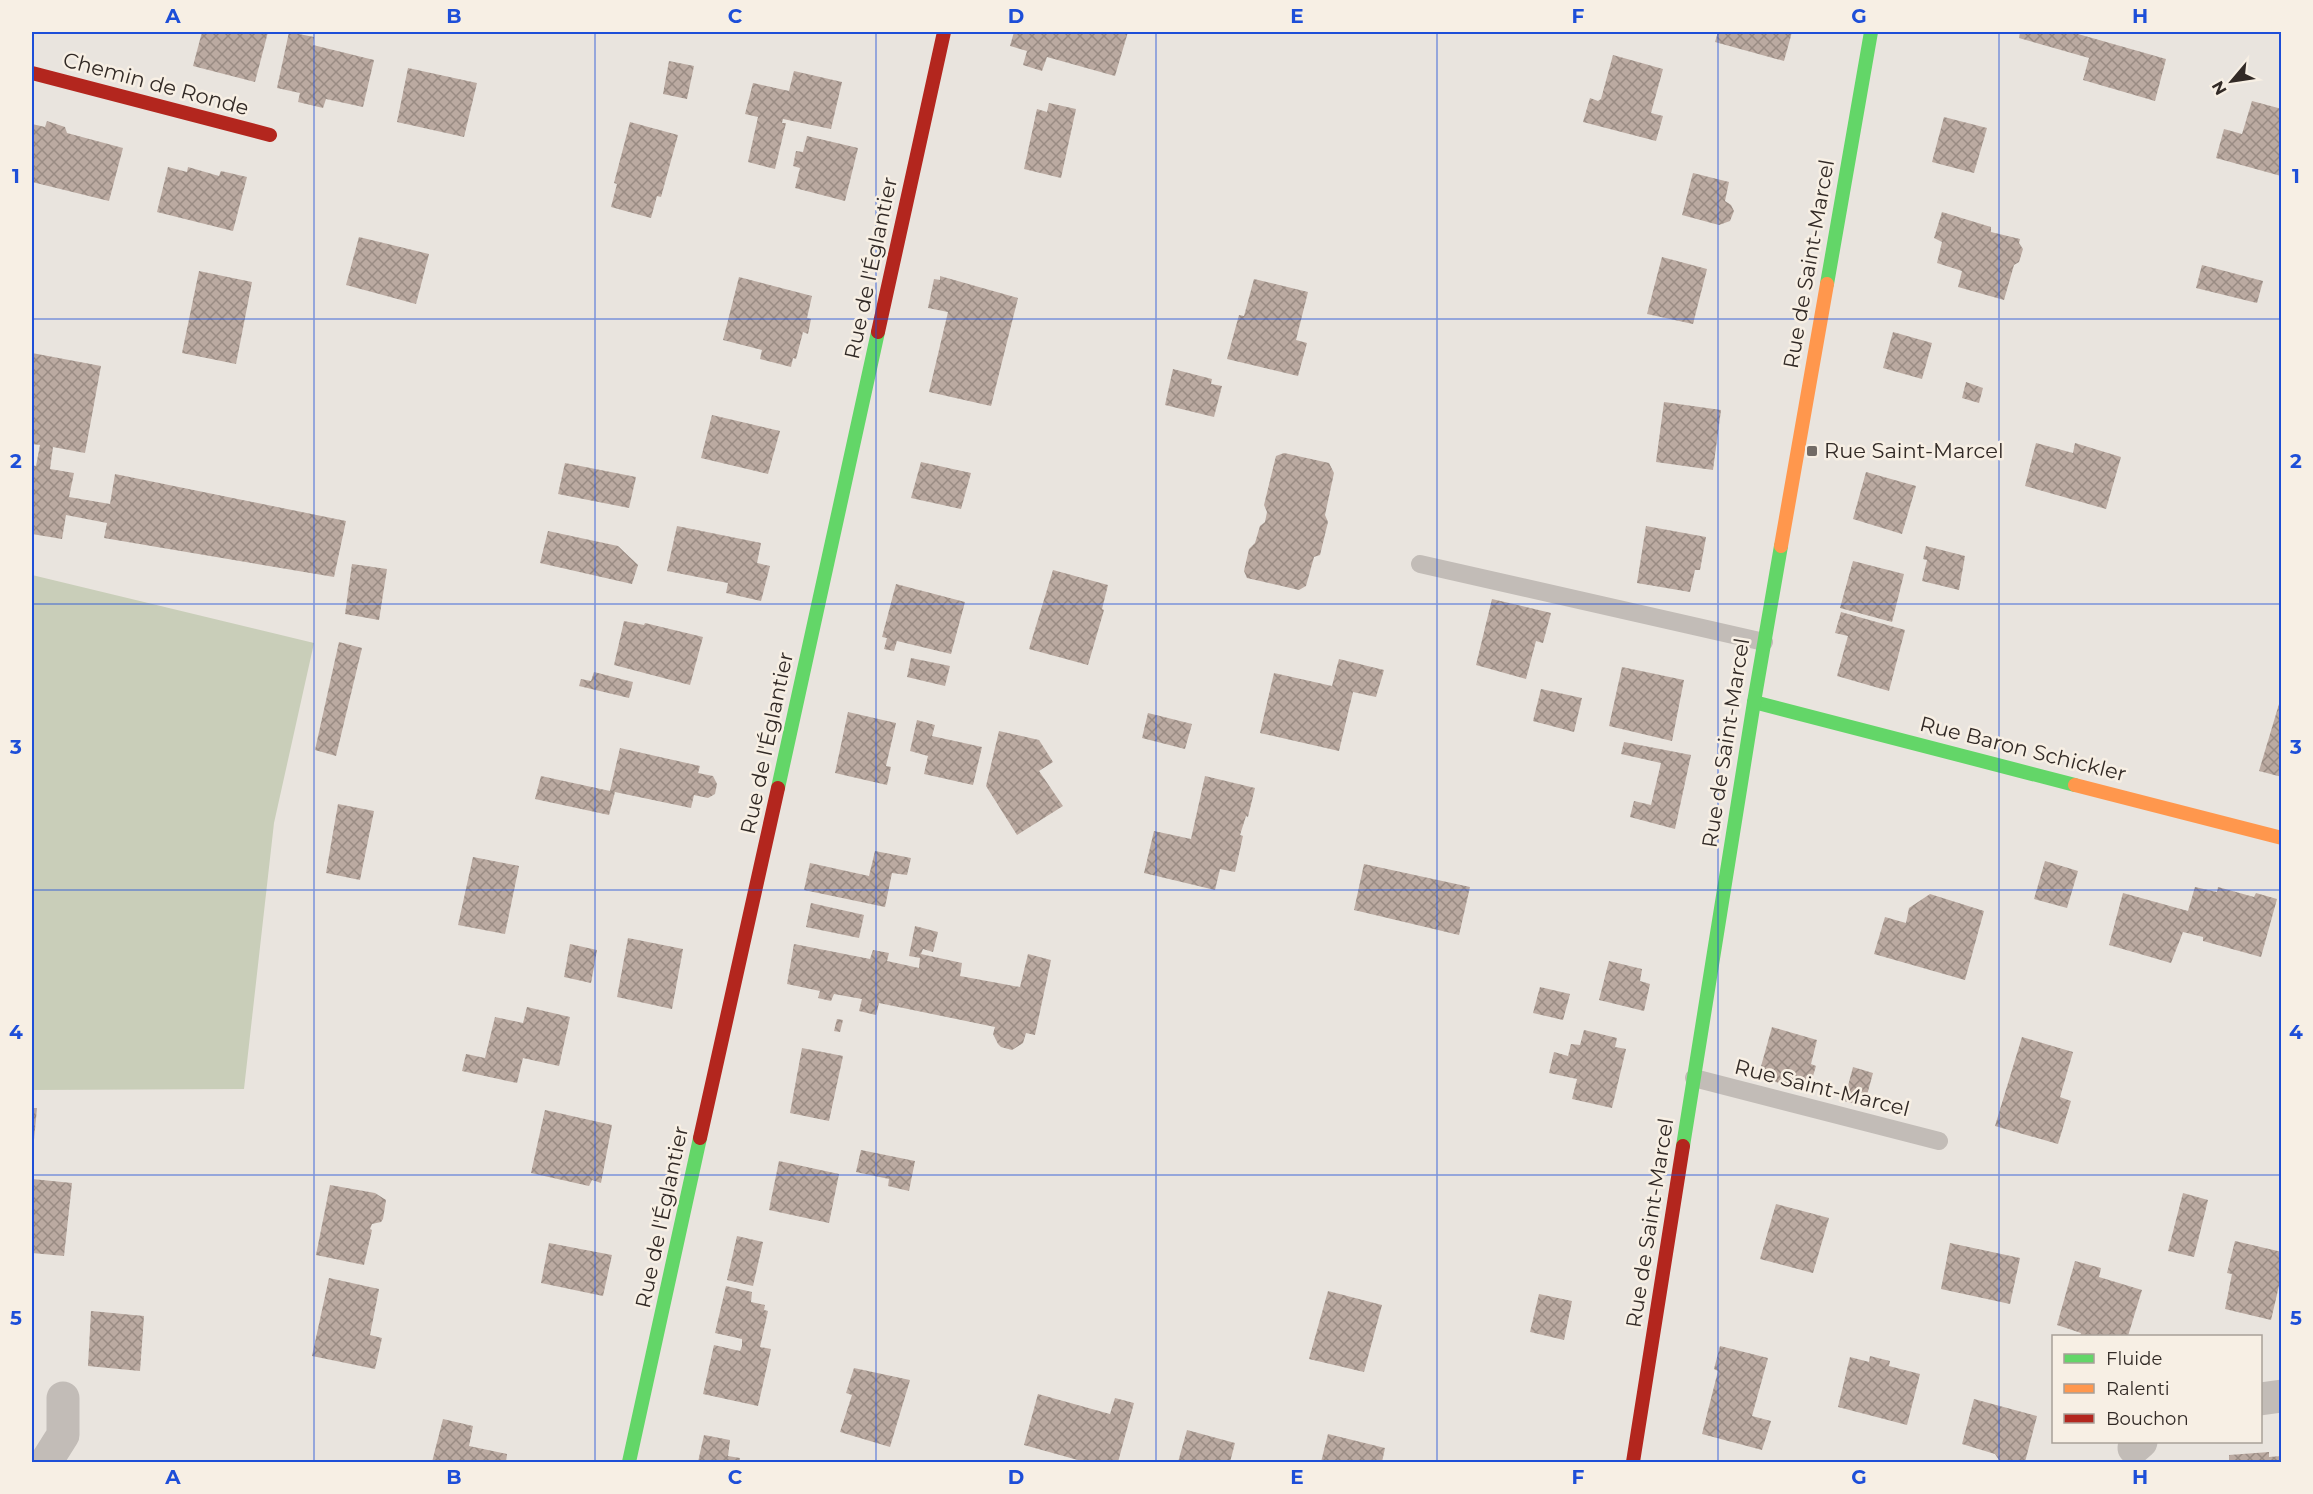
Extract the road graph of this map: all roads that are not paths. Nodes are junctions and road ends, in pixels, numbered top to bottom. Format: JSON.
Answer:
{"nodes":[{"id":1,"x":944,"y":32,"type":"edge"},
{"id":2,"x":1871,"y":32,"type":"edge"},
{"id":3,"x":32,"y":73,"type":"edge"},
{"id":4,"x":270,"y":135,"type":"dead end"},
{"id":5,"x":1420,"y":564,"type":"dead end"},
{"id":6,"x":1764,"y":642,"type":"junction"},
{"id":7,"x":1754,"y":702,"type":"junction"},
{"id":8,"x":2282,"y":838,"type":"edge"},
{"id":9,"x":1694,"y":1078,"type":"junction"},
{"id":10,"x":1939,"y":1141,"type":"dead end"},
{"id":11,"x":2282,"y":1396,"type":"edge"},
{"id":12,"x":63,"y":1398,"type":"dead end"},
{"id":13,"x":2262,"y":1400,"type":"edge"},
{"id":14,"x":46,"y":1462,"type":"edge"},
{"id":15,"x":629,"y":1462,"type":"edge"},
{"id":16,"x":1633,"y":1462,"type":"edge"}],
"edges":[{"from":1,"to":15,"type":"street","name":"Rue de l'Églantier"},
{"from":2,"to":6,"type":"street","name":"Rue de Saint-Marcel"},
{"from":3,"to":4,"type":"street","name":"Chemin de Ronde"},
{"from":5,"to":6,"type":"lane"},
{"from":6,"to":7,"type":"street","name":"Rue de Saint-Marcel"},
{"from":7,"to":8,"type":"street","name":"Rue Baron Schickler"},
{"from":7,"to":9,"type":"street","name":"Rue de Saint-Marcel"},
{"from":9,"to":10,"type":"lane","name":"Rue Saint-Marcel"},
{"from":9,"to":16,"type":"street","name":"Rue de Saint-Marcel"},
{"from":11,"to":13,"type":"street"},
{"from":12,"to":14,"type":"street"}]}
